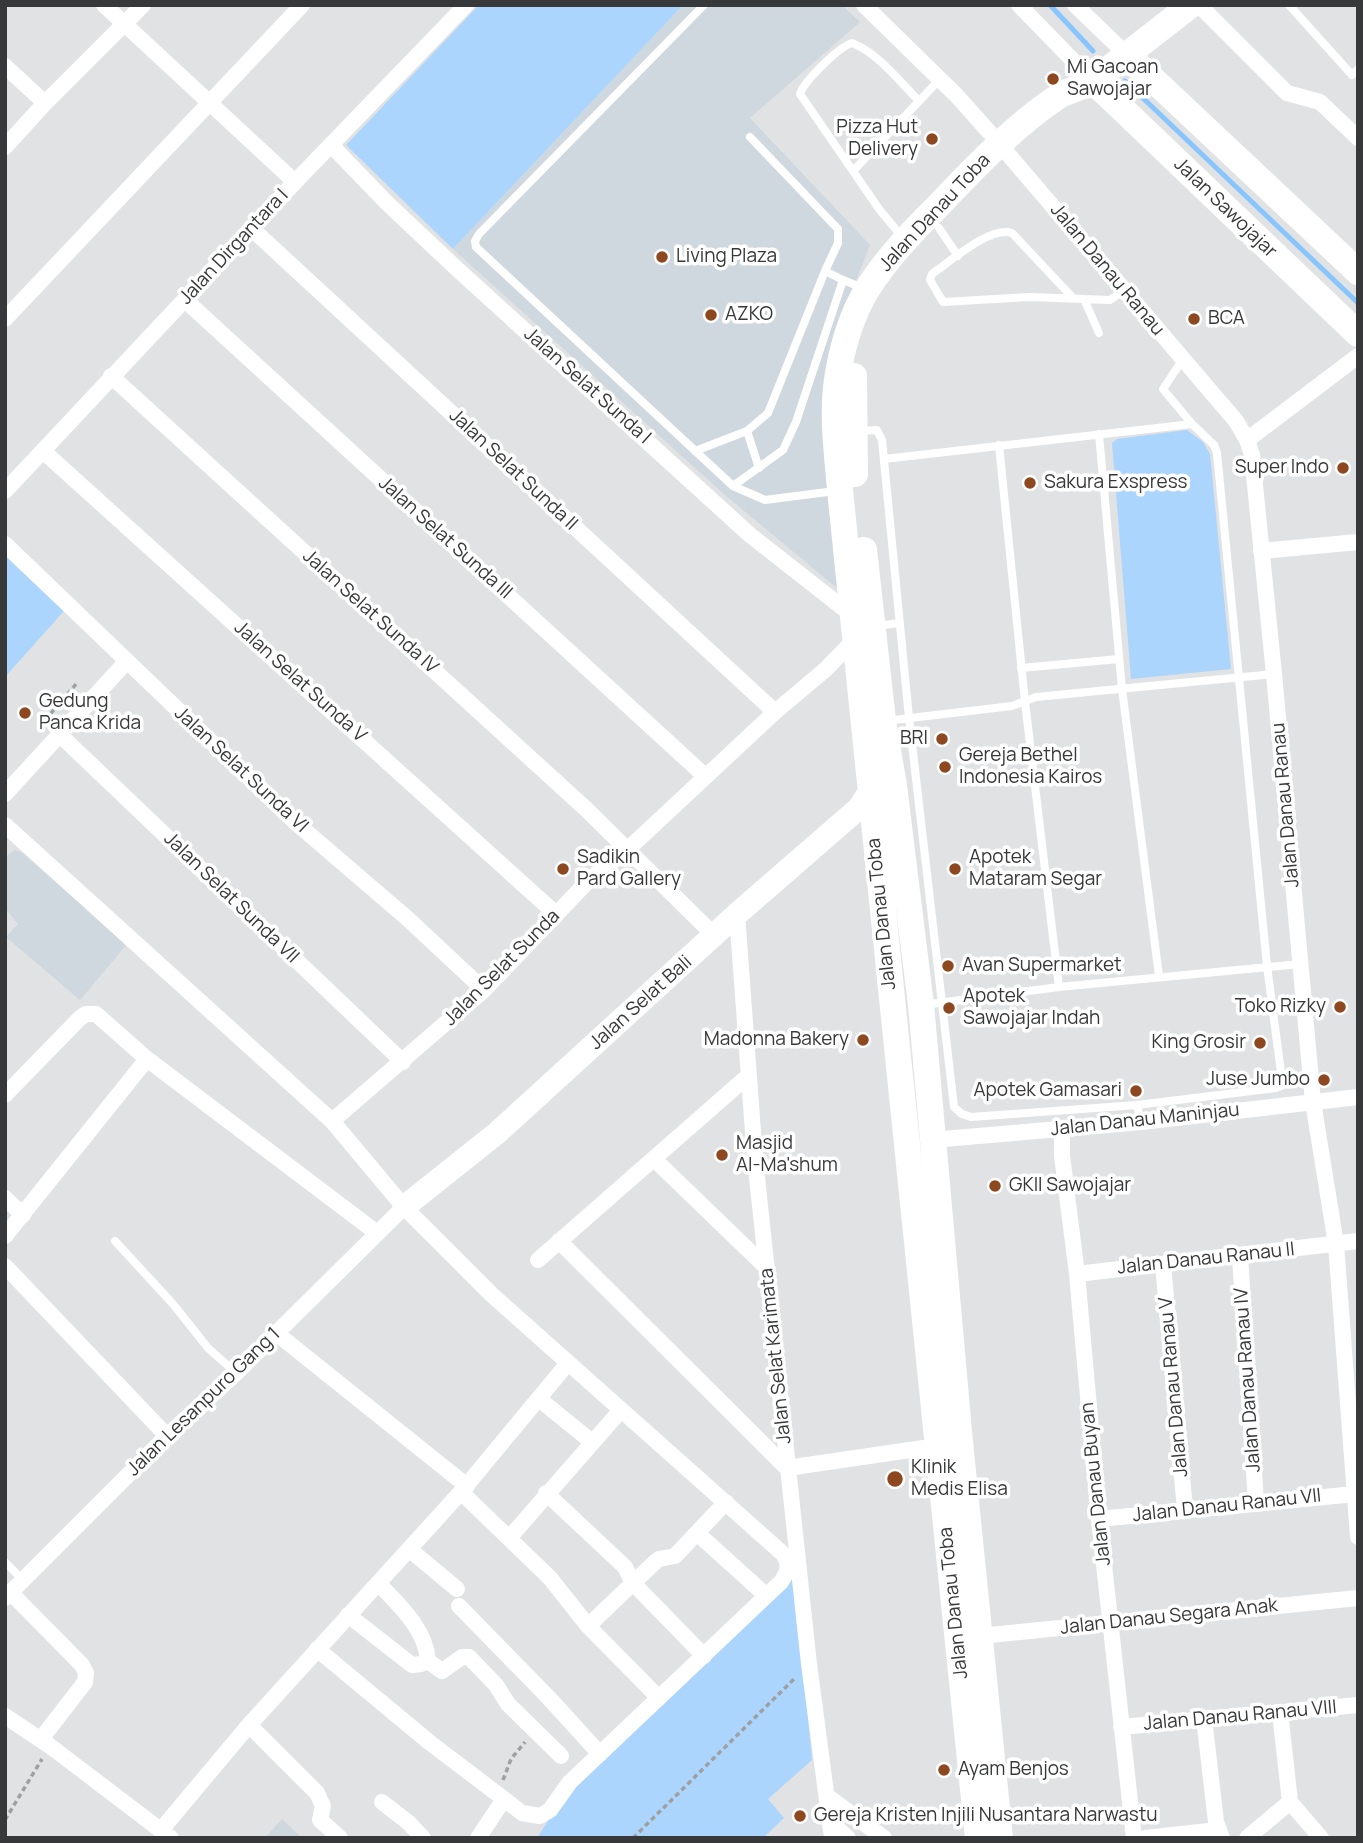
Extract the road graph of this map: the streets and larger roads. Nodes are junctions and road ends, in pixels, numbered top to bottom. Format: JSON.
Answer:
{"nodes":[{"id":1,"x":104,"y":5,"type":"edge"},
{"id":2,"x":143,"y":5,"type":"edge"},
{"id":3,"x":302,"y":5,"type":"edge"},
{"id":4,"x":466,"y":5,"type":"edge"},
{"id":5,"x":864,"y":5,"type":"edge"},
{"id":6,"x":1019,"y":5,"type":"edge"},
{"id":7,"x":1075,"y":5,"type":"edge"},
{"id":8,"x":1191,"y":5,"type":"edge"},
{"id":9,"x":1199,"y":5,"type":"edge"},
{"id":10,"x":125,"y":25,"type":"junction"},
{"id":11,"x":1117,"y":47,"type":"junction"},
{"id":12,"x":5,"y":66,"type":"edge"},
{"id":13,"x":1091,"y":82,"type":"junction"},
{"id":14,"x":209,"y":102,"type":"junction"},
{"id":15,"x":45,"y":103,"type":"junction"},
{"id":16,"x":1358,"y":138,"type":"edge"},
{"id":17,"x":331,"y":145,"type":"junction"},
{"id":18,"x":5,"y":147,"type":"edge"},
{"id":19,"x":1005,"y":151,"type":"junction"},
{"id":20,"x":295,"y":182,"type":"junction"},
{"id":21,"x":1265,"y":217,"type":"junction"},
{"id":22,"x":251,"y":228,"type":"junction"},
{"id":23,"x":1358,"y":272,"type":"edge"},
{"id":24,"x":185,"y":300,"type":"junction"},
{"id":25,"x":5,"y":319,"type":"edge"},
{"id":26,"x":1358,"y":334,"type":"edge"},
{"id":27,"x":1358,"y":356,"type":"edge"},
{"id":28,"x":111,"y":376,"type":"junction"},
{"id":29,"x":1247,"y":440,"type":"junction"},
{"id":30,"x":43,"y":451,"type":"junction"},
{"id":31,"x":5,"y":491,"type":"edge"},
{"id":32,"x":1358,"y":542,"type":"edge"},
{"id":33,"x":5,"y":544,"type":"edge"},
{"id":34,"x":1261,"y":551,"type":"junction"},
{"id":35,"x":859,"y":627,"type":"junction"},
{"id":36,"x":127,"y":661,"type":"junction"},
{"id":37,"x":775,"y":712,"type":"junction"},
{"id":38,"x":59,"y":734,"type":"junction"},
{"id":39,"x":705,"y":776,"type":"junction"},
{"id":40,"x":882,"y":789,"type":"junction"},
{"id":41,"x":5,"y":794,"type":"edge"},
{"id":42,"x":9,"y":834,"type":"edge"},
{"id":43,"x":626,"y":850,"type":"junction"},
{"id":44,"x":737,"y":914,"type":"junction"},
{"id":45,"x":556,"y":915,"type":"junction"},
{"id":46,"x":715,"y":936,"type":"junction"},
{"id":47,"x":484,"y":990,"type":"junction"},
{"id":48,"x":147,"y":1059,"type":"junction"},
{"id":49,"x":403,"y":1062,"type":"junction"},
{"id":50,"x":748,"y":1076,"type":"junction"},
{"id":51,"x":5,"y":1095,"type":"edge"},
{"id":52,"x":1358,"y":1097,"type":"edge"},
{"id":53,"x":1313,"y":1102,"type":"junction"},
{"id":54,"x":331,"y":1121,"type":"junction"},
{"id":55,"x":1062,"y":1130,"type":"junction"},
{"id":56,"x":932,"y":1140,"type":"junction"},
{"id":57,"x":654,"y":1159,"type":"junction"},
{"id":58,"x":5,"y":1198,"type":"edge"},
{"id":59,"x":404,"y":1207,"type":"junction"},
{"id":60,"x":23,"y":1215,"type":"junction"},
{"id":61,"x":377,"y":1233,"type":"junction"},
{"id":62,"x":5,"y":1236,"type":"edge"},
{"id":63,"x":559,"y":1241,"type":"junction"},
{"id":64,"x":1358,"y":1241,"type":"edge"},
{"id":65,"x":1336,"y":1244,"type":"junction"},
{"id":66,"x":1240,"y":1256,"type":"junction"},
{"id":67,"x":538,"y":1260,"type":"dead end"},
{"id":68,"x":1163,"y":1264,"type":"junction"},
{"id":69,"x":5,"y":1266,"type":"edge"},
{"id":70,"x":767,"y":1268,"type":"junction"},
{"id":71,"x":1077,"y":1274,"type":"junction"},
{"id":72,"x":276,"y":1333,"type":"junction"},
{"id":73,"x":568,"y":1363,"type":"junction"},
{"id":74,"x":539,"y":1399,"type":"junction"},
{"id":75,"x":621,"y":1410,"type":"junction"},
{"id":76,"x":167,"y":1436,"type":"junction"},
{"id":77,"x":592,"y":1442,"type":"junction"},
{"id":78,"x":949,"y":1444,"type":"junction"},
{"id":79,"x":787,"y":1468,"type":"junction"},
{"id":80,"x":1355,"y":1485,"type":"edge"},
{"id":81,"x":464,"y":1489,"type":"junction"},
{"id":82,"x":546,"y":1493,"type":"junction"},
{"id":83,"x":726,"y":1502,"type":"junction"},
{"id":84,"x":1256,"y":1503,"type":"junction"},
{"id":85,"x":1185,"y":1510,"type":"junction"},
{"id":86,"x":1099,"y":1519,"type":"junction"},
{"id":87,"x":698,"y":1534,"type":"junction"},
{"id":88,"x":510,"y":1537,"type":"junction"},
{"id":89,"x":1358,"y":1537,"type":"edge"},
{"id":90,"x":409,"y":1549,"type":"junction"},
{"id":91,"x":378,"y":1583,"type":"junction"},
{"id":92,"x":632,"y":1583,"type":"junction"},
{"id":93,"x":457,"y":1589,"type":"dead end"},
{"id":94,"x":761,"y":1590,"type":"dead end"},
{"id":95,"x":8,"y":1595,"type":"edge"},
{"id":96,"x":1358,"y":1598,"type":"edge"},
{"id":97,"x":459,"y":1606,"type":"dead end"},
{"id":98,"x":348,"y":1615,"type":"junction"},
{"id":99,"x":1111,"y":1622,"type":"junction"},
{"id":100,"x":588,"y":1626,"type":"junction"},
{"id":101,"x":980,"y":1636,"type":"junction"},
{"id":102,"x":317,"y":1649,"type":"junction"},
{"id":103,"x":704,"y":1656,"type":"junction"},
{"id":104,"x":428,"y":1661,"type":"junction"},
{"id":105,"x":659,"y":1698,"type":"junction"},
{"id":106,"x":1358,"y":1705,"type":"edge"},
{"id":107,"x":1280,"y":1712,"type":"junction"},
{"id":108,"x":5,"y":1716,"type":"edge"},
{"id":109,"x":1204,"y":1718,"type":"junction"},
{"id":110,"x":249,"y":1725,"type":"junction"},
{"id":111,"x":1121,"y":1727,"type":"junction"},
{"id":112,"x":46,"y":1743,"type":"junction"},
{"id":113,"x":600,"y":1754,"type":"junction"},
{"id":114,"x":561,"y":1756,"type":"dead end"},
{"id":115,"x":827,"y":1796,"type":"junction"},
{"id":116,"x":504,"y":1799,"type":"junction"},
{"id":117,"x":383,"y":1802,"type":"dead end"},
{"id":118,"x":1290,"y":1802,"type":"junction"},
{"id":119,"x":831,"y":1830,"type":"edge"},
{"id":120,"x":1220,"y":1834,"type":"edge"},
{"id":121,"x":167,"y":1835,"type":"edge"},
{"id":122,"x":872,"y":1835,"type":"edge"},
{"id":123,"x":341,"y":1838,"type":"edge"},
{"id":124,"x":423,"y":1838,"type":"edge"},
{"id":125,"x":478,"y":1838,"type":"edge"},
{"id":126,"x":848,"y":1838,"type":"edge"},
{"id":127,"x":978,"y":1838,"type":"edge"},
{"id":128,"x":1000,"y":1838,"type":"edge"},
{"id":129,"x":1133,"y":1838,"type":"edge"},
{"id":130,"x":1145,"y":1838,"type":"edge"},
{"id":131,"x":1247,"y":1838,"type":"edge"},
{"id":132,"x":1321,"y":1838,"type":"edge"}],
"edges":[{"from":1,"to":10,"type":"street"},
{"from":2,"to":10,"type":"street"},
{"from":3,"to":14,"type":"street"},
{"from":4,"to":17,"type":"street","name":"Jalan Dirgantara I"},
{"from":5,"to":19,"type":"street","name":"Jalan Danau Ranau"},
{"from":6,"to":13,"type":"street"},
{"from":7,"to":11,"type":"street"},
{"from":8,"to":11,"type":"main road","name":"Jalan Danau Toba"},
{"from":9,"to":16,"type":"street"},
{"from":10,"to":14,"type":"street"},
{"from":10,"to":15,"type":"street"},
{"from":11,"to":13,"type":"main road","name":"Jalan Danau Toba"},
{"from":11,"to":21,"type":"main road","name":"Jalan Sawojajar"},
{"from":12,"to":15,"type":"street"},
{"from":13,"to":19,"type":"main road","name":"Jalan Danau Toba"},
{"from":13,"to":21,"type":"main road","name":"Jalan Sawojajar"},
{"from":14,"to":20,"type":"street"},
{"from":14,"to":25,"type":"street"},
{"from":15,"to":18,"type":"street"},
{"from":17,"to":20,"type":"street","name":"Jalan Dirgantara I"},
{"from":17,"to":35,"type":"street","name":"Jalan Selat Sunda I"},
{"from":19,"to":29,"type":"street","name":"Jalan Danau Ranau"},
{"from":19,"to":35,"type":"main road","name":"Jalan Danau Toba"},
{"from":19,"to":35,"type":"main road","name":"Jalan Danau Toba"},
{"from":20,"to":22,"type":"street","name":"Jalan Dirgantara I"},
{"from":21,"to":23,"type":"main road","name":"Jalan Sawojajar"},
{"from":21,"to":26,"type":"main road","name":"Jalan Sawojajar"},
{"from":22,"to":24,"type":"street","name":"Jalan Dirgantara I"},
{"from":22,"to":37,"type":"street","name":"Jalan Selat Sunda II"},
{"from":24,"to":28,"type":"street","name":"Jalan Dirgantara I"},
{"from":24,"to":39,"type":"street","name":"Jalan Selat Sunda III"},
{"from":27,"to":29,"type":"street"},
{"from":28,"to":30,"type":"street","name":"Jalan Dirgantara I"},
{"from":28,"to":43,"type":"street","name":"Jalan Selat Sunda IV"},
{"from":29,"to":34,"type":"street","name":"Jalan Danau Ranau"},
{"from":30,"to":31,"type":"street","name":"Jalan Dirgantara I"},
{"from":30,"to":45,"type":"street","name":"Jalan Selat Sunda V"},
{"from":32,"to":34,"type":"street"},
{"from":33,"to":36,"type":"street","name":"Jalan Selat Sunda VI"},
{"from":34,"to":53,"type":"street","name":"Jalan Danau Ranau"},
{"from":35,"to":37,"type":"street","name":"Jalan Selat Sunda"},
{"from":35,"to":40,"type":"main road","name":"Jalan Danau Toba"},
{"from":35,"to":40,"type":"main road","name":"Jalan Danau Toba"},
{"from":36,"to":38,"type":"street"},
{"from":36,"to":47,"type":"street","name":"Jalan Selat Sunda VI"},
{"from":37,"to":39,"type":"street","name":"Jalan Selat Sunda"},
{"from":38,"to":41,"type":"street"},
{"from":38,"to":49,"type":"street","name":"Jalan Selat Sunda VII"},
{"from":39,"to":43,"type":"street","name":"Jalan Selat Sunda"},
{"from":40,"to":44,"type":"street","name":"Jalan Selat Bali"},
{"from":40,"to":56,"type":"main road","name":"Jalan Danau Toba"},
{"from":40,"to":78,"type":"main road","name":"Jalan Danau Toba"},
{"from":42,"to":54,"type":"street"},
{"from":43,"to":45,"type":"street","name":"Jalan Selat Sunda"},
{"from":43,"to":46,"type":"street","name":"Jalan Selat Sunda IV"},
{"from":44,"to":46,"type":"street","name":"Jalan Selat Bali"},
{"from":44,"to":50,"type":"street","name":"Jalan Selat Karimata"},
{"from":45,"to":47,"type":"street","name":"Jalan Selat Sunda"},
{"from":46,"to":59,"type":"street","name":"Jalan Selat Bali"},
{"from":47,"to":49,"type":"street","name":"Jalan Selat Sunda"},
{"from":48,"to":51,"type":"street"},
{"from":48,"to":60,"type":"street"},
{"from":48,"to":61,"type":"street"},
{"from":49,"to":54,"type":"street","name":"Jalan Selat Sunda"},
{"from":50,"to":57,"type":"street"},
{"from":50,"to":70,"type":"street","name":"Jalan Selat Karimata"},
{"from":52,"to":53,"type":"street","name":"Jalan Danau Maninjau"},
{"from":53,"to":55,"type":"street","name":"Jalan Danau Maninjau"},
{"from":53,"to":65,"type":"street","name":"Jalan Danau Ranau"},
{"from":54,"to":59,"type":"street"},
{"from":55,"to":56,"type":"street","name":"Jalan Danau Maninjau"},
{"from":55,"to":71,"type":"street","name":"Jalan Danau Buyan"},
{"from":56,"to":78,"type":"main road","name":"Jalan Danau Toba"},
{"from":57,"to":63,"type":"street"},
{"from":57,"to":70,"type":"street"},
{"from":58,"to":60,"type":"street"},
{"from":59,"to":61,"type":"street","name":"Jalan Lesanpuro Gang 1"},
{"from":59,"to":73,"type":"street"},
{"from":60,"to":62,"type":"street"},
{"from":61,"to":72,"type":"street","name":"Jalan Lesanpuro Gang 1"},
{"from":63,"to":67,"type":"street"},
{"from":63,"to":79,"type":"street"},
{"from":64,"to":65,"type":"street","name":"Jalan Danau Ranau II"},
{"from":65,"to":66,"type":"street","name":"Jalan Danau Ranau II"},
{"from":65,"to":80,"type":"street","name":"Jalan Danau Ranau"},
{"from":66,"to":68,"type":"street","name":"Jalan Danau Ranau II"},
{"from":66,"to":84,"type":"street","name":"Jalan Danau Ranau IV"},
{"from":68,"to":71,"type":"street","name":"Jalan Danau Ranau II"},
{"from":68,"to":85,"type":"street","name":"Jalan Danau Ranau V"},
{"from":69,"to":76,"type":"street"},
{"from":70,"to":79,"type":"street","name":"Jalan Selat Karimata"},
{"from":71,"to":86,"type":"street","name":"Jalan Danau Buyan"},
{"from":72,"to":76,"type":"street","name":"Jalan Lesanpuro Gang 1"},
{"from":72,"to":81,"type":"street"},
{"from":73,"to":74,"type":"street"},
{"from":73,"to":75,"type":"street"},
{"from":74,"to":77,"type":"street"},
{"from":74,"to":81,"type":"street"},
{"from":75,"to":77,"type":"street"},
{"from":75,"to":83,"type":"street"},
{"from":76,"to":95,"type":"street","name":"Jalan Lesanpuro Gang 1"},
{"from":77,"to":82,"type":"street"},
{"from":78,"to":79,"type":"street"},
{"from":78,"to":101,"type":"main road","name":"Jalan Danau Toba"},
{"from":78,"to":127,"type":"main road","name":"Jalan Danau Toba"},
{"from":79,"to":115,"type":"street","name":"Jalan Selat Karimata"},
{"from":80,"to":84,"type":"street","name":"Jalan Danau Ranau VII"},
{"from":80,"to":89,"type":"street","name":"Jalan Danau Ranau"},
{"from":81,"to":88,"type":"street"},
{"from":81,"to":90,"type":"street"},
{"from":82,"to":88,"type":"street"},
{"from":82,"to":92,"type":"street"},
{"from":83,"to":87,"type":"street"},
{"from":83,"to":103,"type":"street"},
{"from":84,"to":85,"type":"street","name":"Jalan Danau Ranau VII"},
{"from":85,"to":86,"type":"street","name":"Jalan Danau Ranau VII"},
{"from":86,"to":99,"type":"street","name":"Jalan Danau Buyan"},
{"from":87,"to":92,"type":"street"},
{"from":87,"to":94,"type":"street"},
{"from":88,"to":100,"type":"street"},
{"from":90,"to":91,"type":"street"},
{"from":90,"to":93,"type":"street"},
{"from":91,"to":98,"type":"street"},
{"from":91,"to":104,"type":"street"},
{"from":92,"to":100,"type":"street"},
{"from":92,"to":103,"type":"street"},
{"from":95,"to":112,"type":"street"},
{"from":96,"to":99,"type":"street","name":"Jalan Danau Segara Anak"},
{"from":97,"to":113,"type":"street"},
{"from":98,"to":102,"type":"street"},
{"from":98,"to":104,"type":"street"},
{"from":99,"to":101,"type":"street","name":"Jalan Danau Segara Anak"},
{"from":99,"to":111,"type":"street","name":"Jalan Danau Buyan"},
{"from":100,"to":105,"type":"street"},
{"from":101,"to":128,"type":"main road","name":"Jalan Danau Toba"},
{"from":102,"to":110,"type":"street"},
{"from":102,"to":116,"type":"street"},
{"from":103,"to":105,"type":"street"},
{"from":104,"to":114,"type":"street"},
{"from":105,"to":113,"type":"street"},
{"from":106,"to":107,"type":"street","name":"Jalan Danau Ranau VIII"},
{"from":107,"to":109,"type":"street","name":"Jalan Danau Ranau VIII"},
{"from":107,"to":118,"type":"street"},
{"from":108,"to":112,"type":"street"},
{"from":109,"to":111,"type":"street","name":"Jalan Danau Ranau VIII"},
{"from":109,"to":120,"type":"street"},
{"from":110,"to":121,"type":"street"},
{"from":110,"to":123,"type":"street"},
{"from":111,"to":129,"type":"street","name":"Jalan Danau Buyan"},
{"from":112,"to":121,"type":"street"},
{"from":113,"to":116,"type":"street"},
{"from":115,"to":119,"type":"street","name":"Jalan Selat Karimata"},
{"from":115,"to":122,"type":"street"},
{"from":116,"to":125,"type":"street"},
{"from":117,"to":124,"type":"street"},
{"from":118,"to":131,"type":"street"},
{"from":118,"to":132,"type":"street"},
{"from":119,"to":126,"type":"street","name":"Jalan Selat Karimata"},
{"from":120,"to":130,"type":"street"}]}
